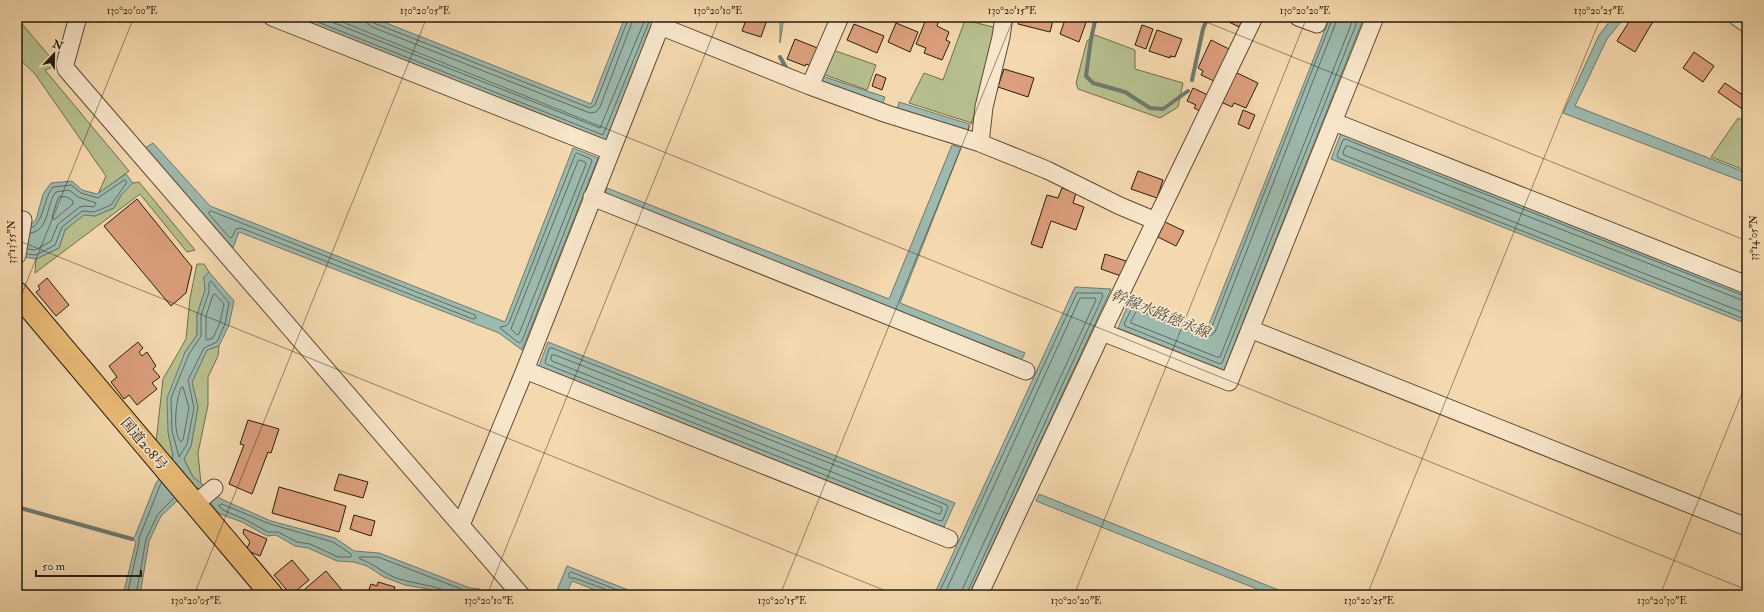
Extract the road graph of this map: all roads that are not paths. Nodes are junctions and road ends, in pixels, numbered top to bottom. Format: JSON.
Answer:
{"nodes":[{"id":1,"x":78,"y":17,"type":"edge"},
{"id":2,"x":272,"y":17,"type":"edge"},
{"id":3,"x":840,"y":17,"type":"edge"},
{"id":4,"x":1004,"y":17,"type":"edge"},
{"id":5,"x":1254,"y":17,"type":"edge"},
{"id":6,"x":1298,"y":17,"type":"edge"},
{"id":7,"x":1320,"y":17,"type":"edge"},
{"id":8,"x":1375,"y":17,"type":"edge"},
{"id":9,"x":662,"y":22,"type":"edge"},
{"id":10,"x":810,"y":86,"type":"junction"},
{"id":11,"x":1334,"y":122,"type":"junction"},
{"id":12,"x":980,"y":143,"type":"junction"},
{"id":13,"x":596,"y":146,"type":"junction"},
{"id":14,"x":592,"y":197,"type":"junction"},
{"id":15,"x":23,"y":220,"type":"dead end"},
{"id":16,"x":1156,"y":221,"type":"junction"},
{"id":17,"x":17,"y":255,"type":"edge"},
{"id":18,"x":1747,"y":285,"type":"edge"},
{"id":19,"x":17,"y":294,"type":"edge"},
{"id":20,"x":1105,"y":326,"type":"junction"},
{"id":21,"x":1250,"y":330,"type":"junction"},
{"id":22,"x":525,"y":370,"type":"junction"},
{"id":23,"x":1026,"y":371,"type":"dead end"},
{"id":24,"x":461,"y":525,"type":"junction"},
{"id":25,"x":1747,"y":527,"type":"edge"},
{"id":26,"x":949,"y":539,"type":"dead end"},
{"id":27,"x":272,"y":595,"type":"edge"},
{"id":28,"x":521,"y":595,"type":"edge"},
{"id":29,"x":978,"y":595,"type":"edge"}],
"edges":[{"from":1,"to":24,"type":"street"},
{"from":2,"to":13,"type":"street"},
{"from":3,"to":10,"type":"street"},
{"from":4,"to":12,"type":"street"},
{"from":5,"to":16,"type":"street"},
{"from":6,"to":7,"type":"street"},
{"from":8,"to":11,"type":"street"},
{"from":9,"to":10,"type":"street"},
{"from":9,"to":13,"type":"street"},
{"from":10,"to":12,"type":"street"},
{"from":11,"to":18,"type":"street"},
{"from":11,"to":21,"type":"street"},
{"from":12,"to":16,"type":"street"},
{"from":13,"to":14,"type":"street"},
{"from":14,"to":22,"type":"street"},
{"from":14,"to":23,"type":"street"},
{"from":15,"to":17,"type":"street"},
{"from":16,"to":20,"type":"street"},
{"from":19,"to":27,"type":"highway","name":"国道208号"},
{"from":20,"to":21,"type":"street"},
{"from":20,"to":29,"type":"street"},
{"from":21,"to":25,"type":"street"},
{"from":22,"to":24,"type":"street"},
{"from":22,"to":26,"type":"street"},
{"from":24,"to":28,"type":"street"}]}
